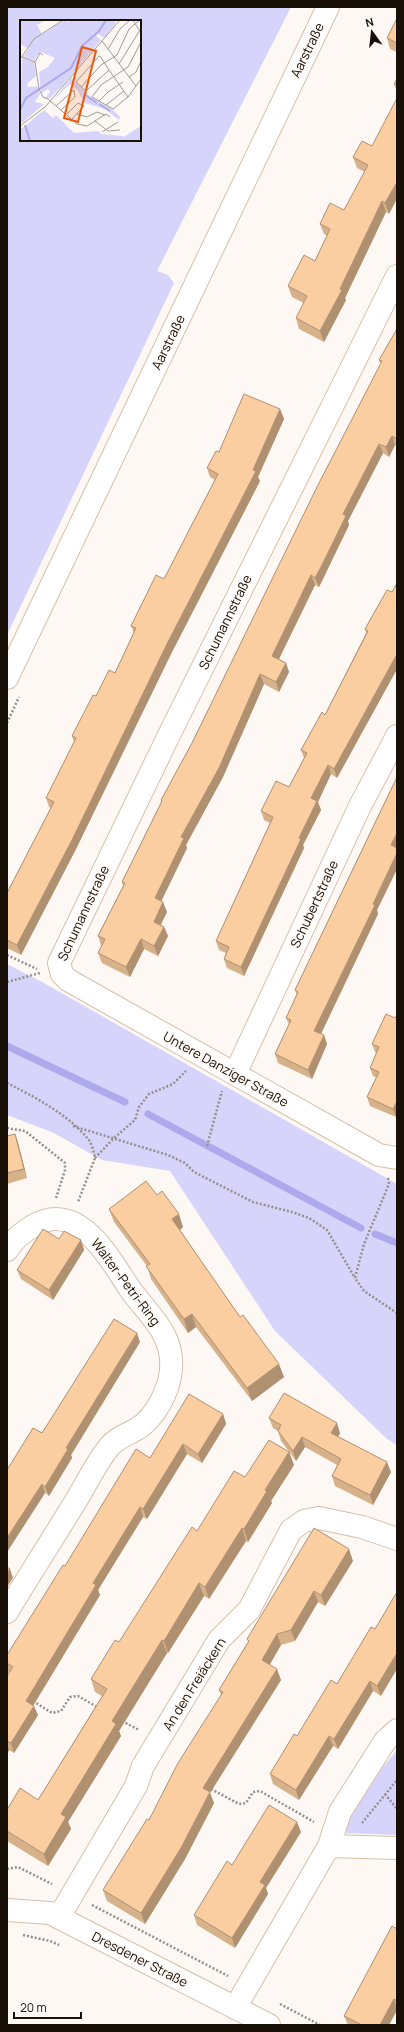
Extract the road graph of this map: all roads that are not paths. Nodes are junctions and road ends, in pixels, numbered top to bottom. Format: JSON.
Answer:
{"nodes":[{"id":1,"x":328,"y":7,"type":"edge"},
{"id":2,"x":397,"y":276,"type":"edge"},
{"id":3,"x":7,"y":678,"type":"edge"},
{"id":4,"x":397,"y":736,"type":"edge"},
{"id":5,"x":60,"y":969,"type":"joint"},
{"id":6,"x":235,"y":1074,"type":"junction"},
{"id":7,"x":392,"y":1158,"type":"edge"},
{"id":8,"x":7,"y":1250,"type":"edge"},
{"id":9,"x":397,"y":1539,"type":"edge"},
{"id":10,"x":7,"y":1612,"type":"edge"},
{"id":11,"x":397,"y":1730,"type":"edge"},
{"id":12,"x":335,"y":1842,"type":"junction"},
{"id":13,"x":397,"y":1848,"type":"edge"},
{"id":14,"x":7,"y":1910,"type":"edge"},
{"id":15,"x":59,"y":1917,"type":"junction"},
{"id":16,"x":235,"y":2008,"type":"junction"},
{"id":17,"x":268,"y":2025,"type":"edge"}],
"edges":[{"from":1,"to":3,"type":"street","name":"Aarstraße"},
{"from":2,"to":5,"type":"street","name":"Schumannstraße"},
{"from":4,"to":6,"type":"street","name":"Schubertstraße"},
{"from":5,"to":6,"type":"street","name":"Untere Danziger Straße"},
{"from":6,"to":7,"type":"street","name":"Untere Danziger Straße"},
{"from":8,"to":10,"type":"street","name":"Walter-Petri-Ring"},
{"from":9,"to":15,"type":"street","name":"An den Freiäckern"},
{"from":11,"to":12,"type":"street"},
{"from":12,"to":13,"type":"street"},
{"from":12,"to":16,"type":"street"},
{"from":14,"to":15,"type":"street","name":"Dresdener Straße"},
{"from":15,"to":16,"type":"street","name":"Dresdener Straße"},
{"from":16,"to":17,"type":"street","name":"Dresdener Straße"}]}
